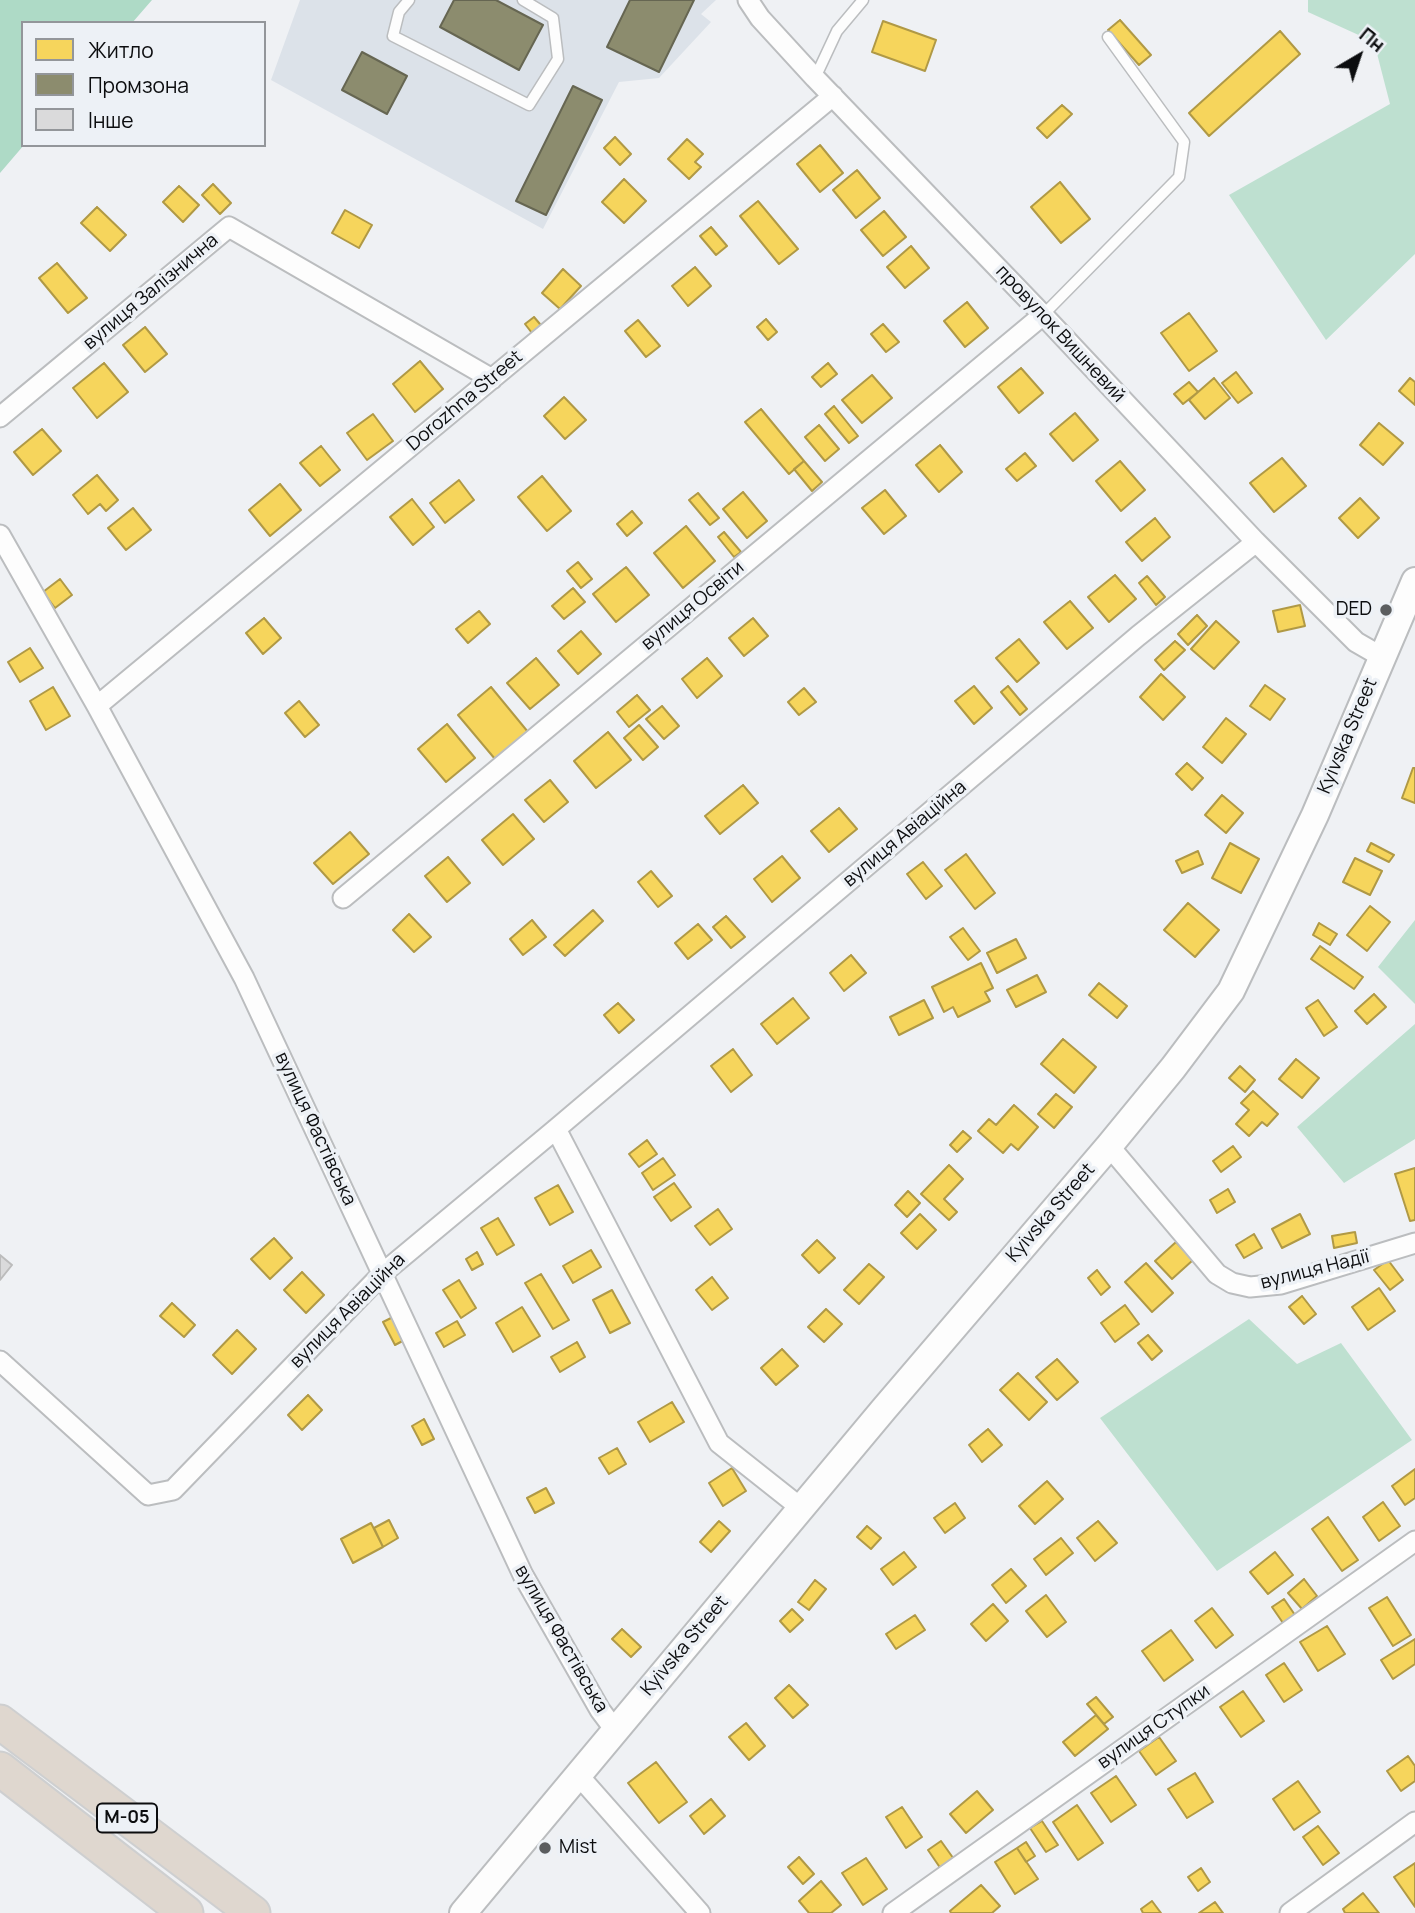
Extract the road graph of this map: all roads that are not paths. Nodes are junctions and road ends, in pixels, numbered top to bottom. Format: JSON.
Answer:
{"nodes":[{"id":1,"x":409,"y":0,"type":"edge"},
{"id":2,"x":523,"y":0,"type":"edge"},
{"id":3,"x":748,"y":0,"type":"edge"},
{"id":4,"x":863,"y":0,"type":"edge"},
{"id":5,"x":1108,"y":37,"type":"dead end"},
{"id":6,"x":815,"y":78,"type":"junction"},
{"id":7,"x":833,"y":96,"type":"junction"},
{"id":8,"x":1043,"y":315,"type":"junction"},
{"id":9,"x":492,"y":379,"type":"junction"},
{"id":10,"x":0,"y":417,"type":"edge"},
{"id":11,"x":0,"y":535,"type":"edge"},
{"id":12,"x":1256,"y":542,"type":"junction"},
{"id":13,"x":1415,"y":581,"type":"edge"},
{"id":14,"x":1382,"y":657,"type":"junction"},
{"id":15,"x":97,"y":705,"type":"junction"},
{"id":16,"x":343,"y":898,"type":"dead end"},
{"id":17,"x":556,"y":1129,"type":"junction"},
{"id":18,"x":1109,"y":1146,"type":"junction"},
{"id":19,"x":1415,"y":1243,"type":"edge"},
{"id":20,"x":383,"y":1273,"type":"junction"},
{"id":21,"x":0,"y":1361,"type":"edge"},
{"id":22,"x":801,"y":1508,"type":"junction"},
{"id":23,"x":1415,"y":1541,"type":"edge"},
{"id":24,"x":0,"y":1722,"type":"edge"},
{"id":25,"x":615,"y":1730,"type":"junction"},
{"id":26,"x":0,"y":1769,"type":"edge"},
{"id":27,"x":579,"y":1776,"type":"junction"},
{"id":28,"x":1415,"y":1822,"type":"edge"},
{"id":29,"x":187,"y":1913,"type":"edge"},
{"id":30,"x":253,"y":1913,"type":"edge"},
{"id":31,"x":463,"y":1913,"type":"edge"},
{"id":32,"x":700,"y":1913,"type":"edge"},
{"id":33,"x":893,"y":1913,"type":"edge"},
{"id":34,"x":1290,"y":1913,"type":"edge"}],
"edges":[{"from":1,"to":2,"type":"lane"},
{"from":3,"to":6,"type":"street","name":"провулок Вишневий"},
{"from":4,"to":6,"type":"lane"},
{"from":5,"to":8,"type":"lane"},
{"from":6,"to":7,"type":"street","name":"провулок Вишневий"},
{"from":7,"to":8,"type":"street","name":"провулок Вишневий"},
{"from":7,"to":9,"type":"street","name":"Dorozhna Street"},
{"from":8,"to":12,"type":"street","name":"провулок Вишневий"},
{"from":8,"to":16,"type":"street","name":"вулиця Освіти"},
{"from":9,"to":10,"type":"street","name":"вулиця Залізнична"},
{"from":9,"to":15,"type":"street","name":"Dorozhna Street"},
{"from":11,"to":15,"type":"street","name":"вулиця Фастівська"},
{"from":12,"to":14,"type":"street","name":"провулок Вишневий"},
{"from":12,"to":17,"type":"street","name":"вулиця Авіаційна"},
{"from":13,"to":14,"type":"street","name":"Kyivska Street"},
{"from":14,"to":18,"type":"street","name":"Kyivska Street"},
{"from":15,"to":20,"type":"street","name":"вулиця Фастівська"},
{"from":17,"to":20,"type":"street","name":"вулиця Авіаційна"},
{"from":17,"to":22,"type":"street"},
{"from":18,"to":19,"type":"street","name":"вулиця Надії"},
{"from":18,"to":22,"type":"street","name":"Kyivska Street"},
{"from":20,"to":21,"type":"street","name":"вулиця Авіаційна"},
{"from":20,"to":25,"type":"street","name":"вулиця Фастівська"},
{"from":22,"to":25,"type":"street","name":"Kyivska Street"},
{"from":23,"to":33,"type":"street","name":"вулиця Ступки"},
{"from":24,"to":30,"type":"highway","number":"М-05"},
{"from":25,"to":27,"type":"street","name":"Kyivska Street"},
{"from":26,"to":29,"type":"highway","number":"М-05"},
{"from":27,"to":31,"type":"street","name":"Kyivska Street"},
{"from":27,"to":32,"type":"street"},
{"from":28,"to":34,"type":"street"}]}
